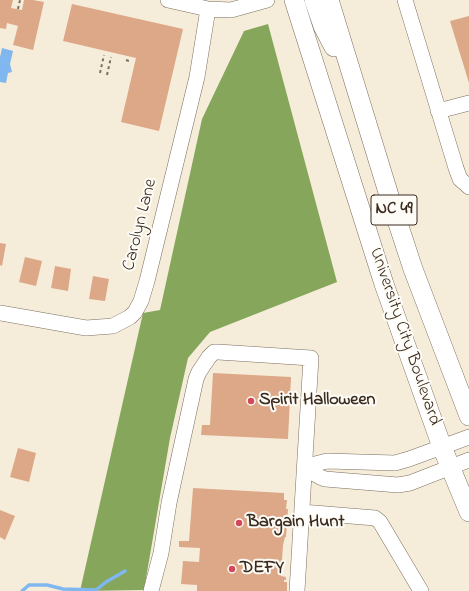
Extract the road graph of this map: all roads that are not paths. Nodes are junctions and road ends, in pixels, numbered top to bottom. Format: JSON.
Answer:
{"nodes":[{"id":1,"x":168,"y":0,"type":"edge"},
{"id":2,"x":267,"y":0,"type":"edge"},
{"id":3,"x":294,"y":0,"type":"edge"},
{"id":4,"x":314,"y":0,"type":"edge"},
{"id":5,"x":329,"y":0,"type":"edge"},
{"id":6,"x":405,"y":0,"type":"edge"},
{"id":7,"x":208,"y":9,"type":"junction"},
{"id":8,"x":357,"y":91,"type":"junction"},
{"id":9,"x":469,"y":102,"type":"edge"},
{"id":10,"x":438,"y":111,"type":"junction"},
{"id":11,"x":469,"y":186,"type":"edge"},
{"id":12,"x":0,"y":315,"type":"edge"},
{"id":13,"x":469,"y":416,"type":"edge"},
{"id":14,"x":469,"y":437,"type":"edge"},
{"id":15,"x":442,"y":447,"type":"junction"},
{"id":16,"x":469,"y":460,"type":"edge"},
{"id":17,"x":451,"y":468,"type":"junction"},
{"id":18,"x":305,"y":469,"type":"junction"},
{"id":19,"x":302,"y":512,"type":"junction"},
{"id":20,"x":469,"y":512,"type":"edge"},
{"id":21,"x":151,"y":591,"type":"edge"},
{"id":22,"x":297,"y":591,"type":"edge"},
{"id":23,"x":420,"y":591,"type":"edge"}],
"edges":[{"from":1,"to":7,"type":"street"},
{"from":2,"to":7,"type":"street"},
{"from":3,"to":15,"type":"main road","name":"University City Boulevard","number":"NC 49"},
{"from":4,"to":8,"type":"main road"},
{"from":5,"to":8,"type":"main road","name":"University City Boulevard","number":"NC 49"},
{"from":6,"to":10,"type":"street"},
{"from":7,"to":12,"type":"street","name":"Carolyn Lane"},
{"from":8,"to":13,"type":"main road","name":"University City Boulevard","number":"NC 49"},
{"from":9,"to":10,"type":"street"},
{"from":10,"to":11,"type":"street"},
{"from":14,"to":15,"type":"street"},
{"from":15,"to":17,"type":"main road","name":"University City Boulevard","number":"NC 49"},
{"from":15,"to":18,"type":"street"},
{"from":16,"to":17,"type":"street"},
{"from":17,"to":18,"type":"street"},
{"from":17,"to":20,"type":"main road","name":"University City Boulevard","number":"NC 49"},
{"from":18,"to":19,"type":"street"},
{"from":18,"to":21,"type":"street"},
{"from":19,"to":22,"type":"street"},
{"from":19,"to":23,"type":"street"}]}
